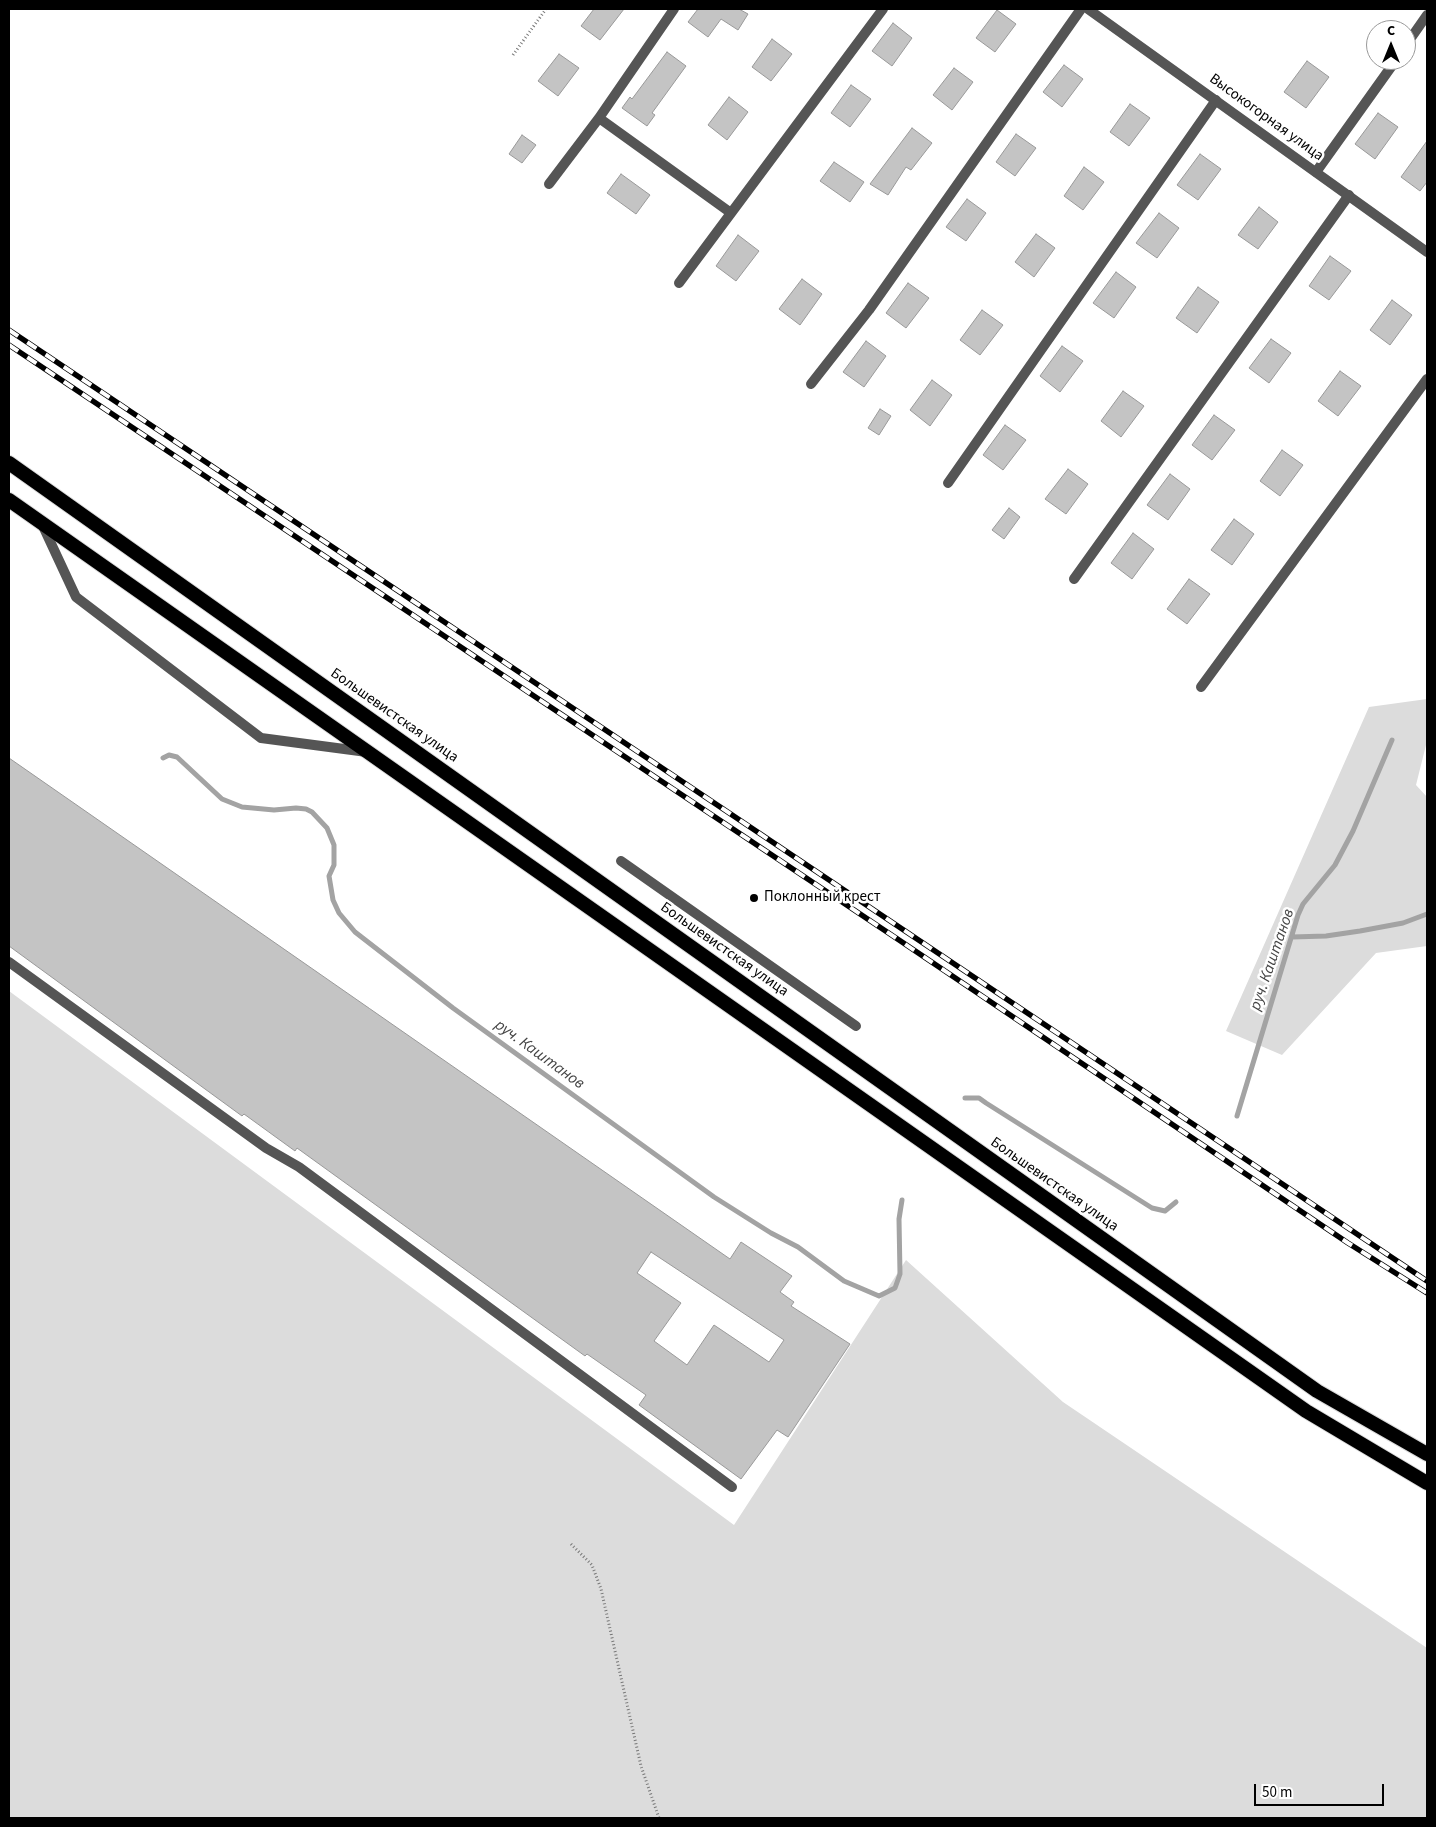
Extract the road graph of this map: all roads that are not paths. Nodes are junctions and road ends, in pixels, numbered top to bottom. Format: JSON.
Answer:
{"nodes":[{"id":1,"x":674,"y":9,"type":"edge"},
{"id":2,"x":883,"y":9,"type":"edge"},
{"id":3,"x":1082,"y":9,"type":"edge"},
{"id":4,"x":1088,"y":9,"type":"edge"},
{"id":5,"x":1427,"y":16,"type":"edge"},
{"id":6,"x":1416,"y":32,"type":"edge"},
{"id":7,"x":1389,"y":70,"type":"edge"},
{"id":8,"x":1216,"y":100,"type":"junction"},
{"id":9,"x":599,"y":118,"type":"junction"},
{"id":10,"x":1316,"y":172,"type":"junction"},
{"id":11,"x":549,"y":184,"type":"dead end"},
{"id":12,"x":1349,"y":195,"type":"junction"},
{"id":13,"x":731,"y":213,"type":"junction"},
{"id":14,"x":1427,"y":252,"type":"edge"},
{"id":15,"x":679,"y":283,"type":"dead end"},
{"id":16,"x":1427,"y":379,"type":"edge"},
{"id":17,"x":811,"y":384,"type":"dead end"},
{"id":18,"x":9,"y":463,"type":"edge"},
{"id":19,"x":948,"y":483,"type":"dead end"},
{"id":20,"x":9,"y":500,"type":"edge"},
{"id":21,"x":41,"y":523,"type":"junction"},
{"id":22,"x":1074,"y":578,"type":"dead end"},
{"id":23,"x":1201,"y":687,"type":"dead end"},
{"id":24,"x":369,"y":752,"type":"junction"},
{"id":25,"x":621,"y":860,"type":"dead end"},
{"id":26,"x":9,"y":962,"type":"edge"},
{"id":27,"x":856,"y":1026,"type":"dead end"},
{"id":28,"x":1427,"y":1454,"type":"edge"},
{"id":29,"x":1427,"y":1483,"type":"edge"},
{"id":30,"x":732,"y":1487,"type":"dead end"}],
"edges":[{"from":1,"to":9,"type":"street"},
{"from":2,"to":13,"type":"street"},
{"from":3,"to":17,"type":"street"},
{"from":4,"to":8,"type":"street","name":"Высокогорная улица"},
{"from":5,"to":6,"type":"street"},
{"from":7,"to":10,"type":"street"},
{"from":8,"to":10,"type":"street","name":"Высокогорная улица"},
{"from":8,"to":19,"type":"street"},
{"from":9,"to":11,"type":"street"},
{"from":9,"to":13,"type":"street"},
{"from":10,"to":12,"type":"street","name":"Высокогорная улица"},
{"from":12,"to":14,"type":"street","name":"Высокогорная улица"},
{"from":12,"to":22,"type":"street"},
{"from":13,"to":15,"type":"street"},
{"from":16,"to":23,"type":"street"},
{"from":18,"to":28,"type":"highway","name":"Большевистская улица"},
{"from":20,"to":21,"type":"highway"},
{"from":21,"to":24,"type":"highway"},
{"from":21,"to":24,"type":"street"},
{"from":24,"to":29,"type":"highway"},
{"from":25,"to":27,"type":"street"},
{"from":26,"to":30,"type":"street"}]}
